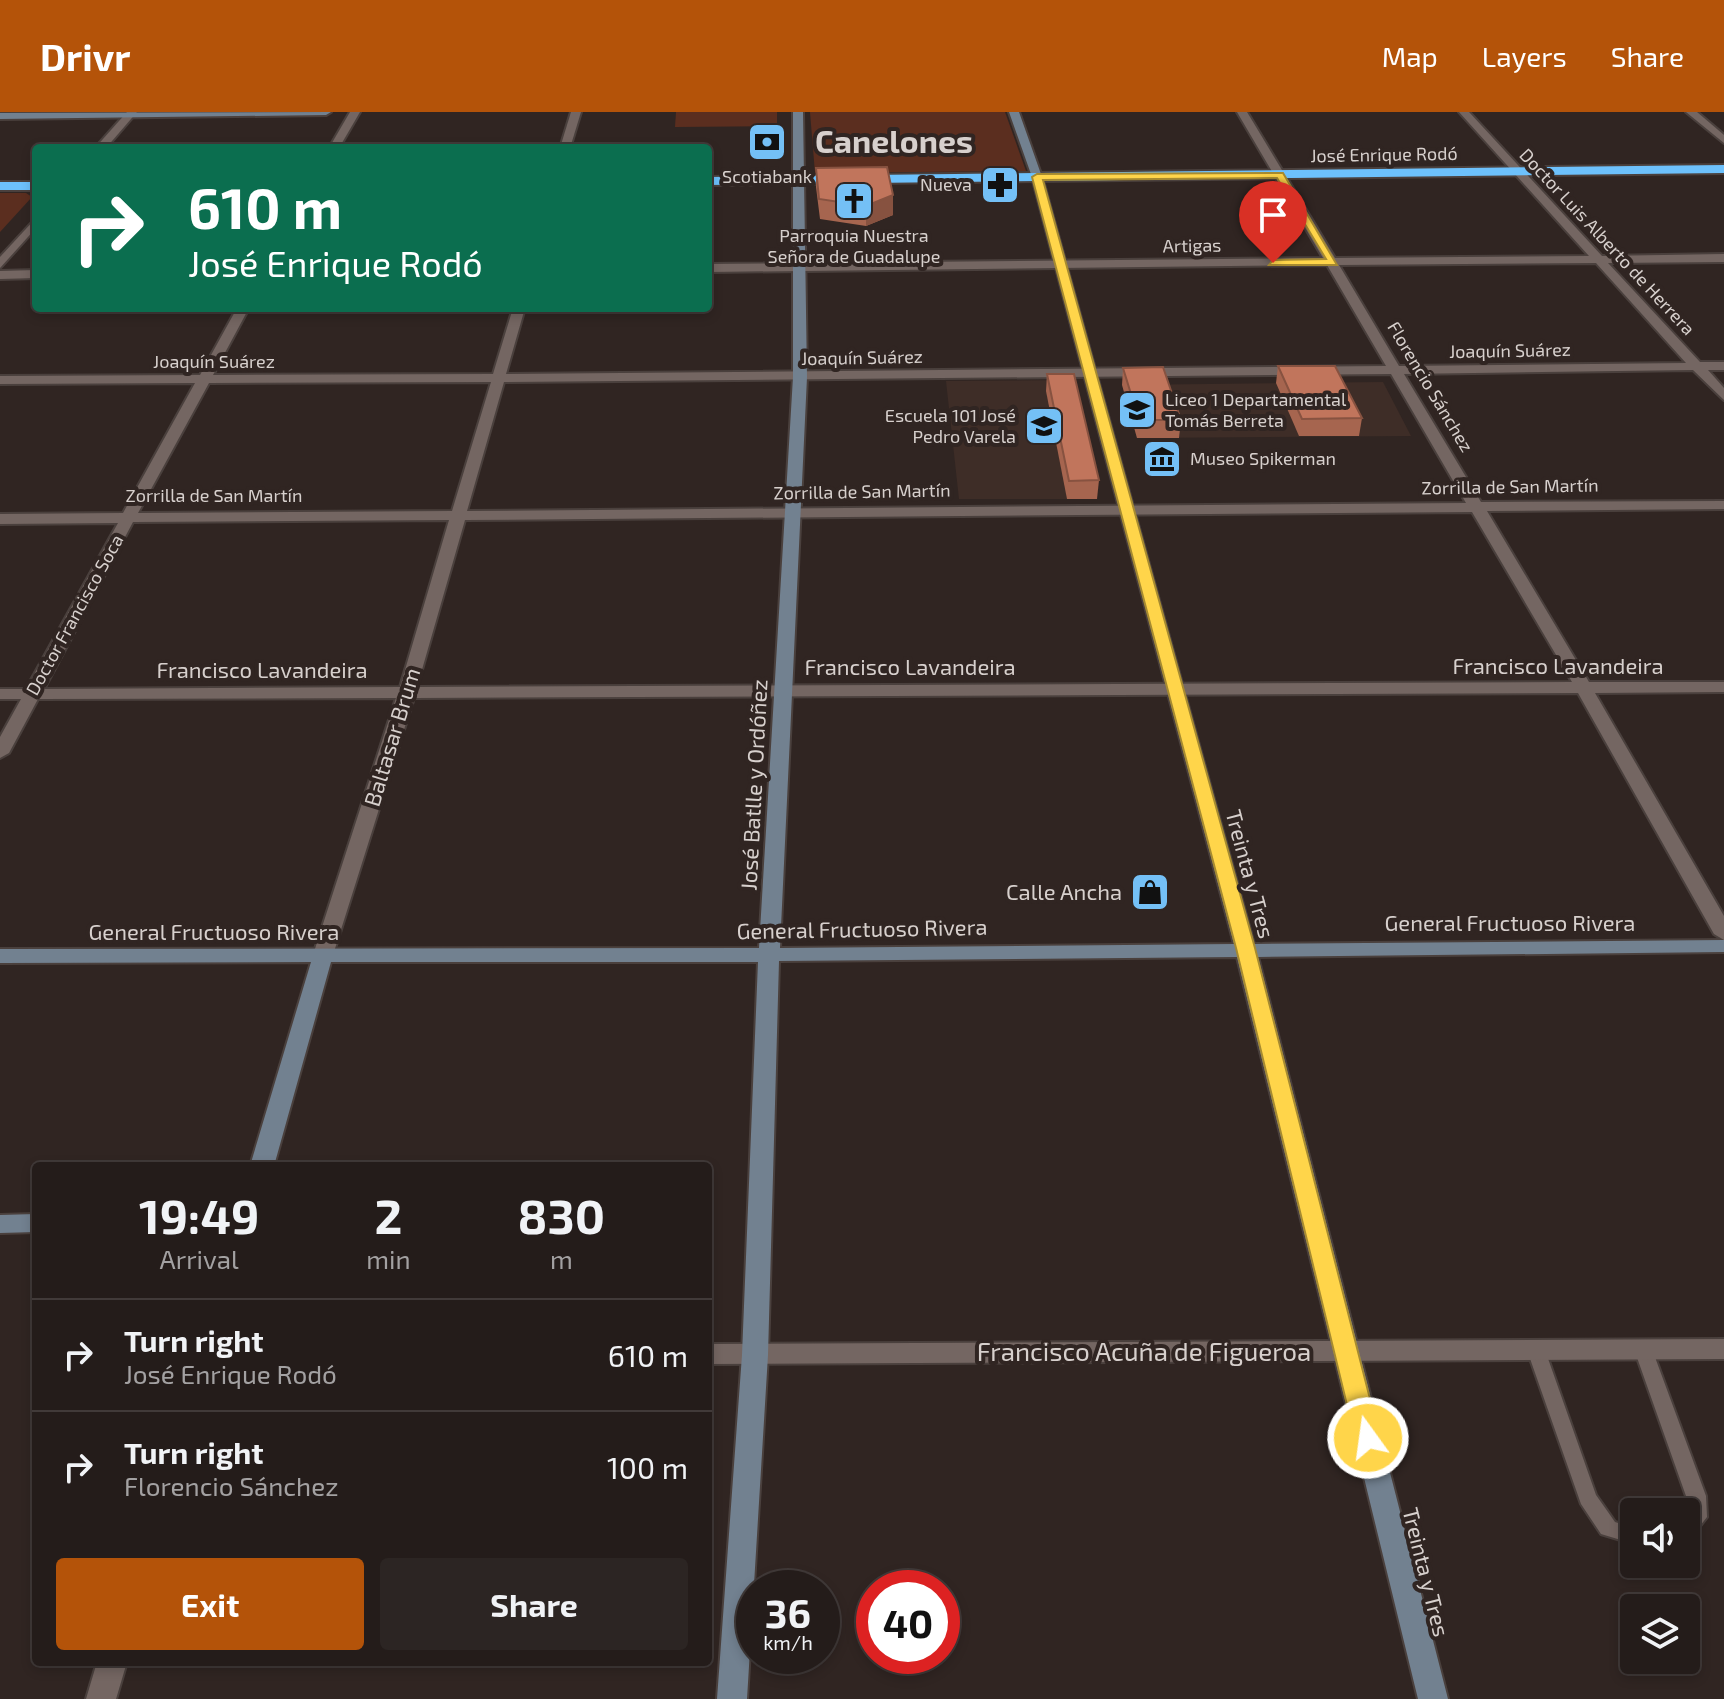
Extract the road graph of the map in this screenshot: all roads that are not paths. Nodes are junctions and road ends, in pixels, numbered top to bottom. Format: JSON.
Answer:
{"nodes":[{"id":1,"x":326,"y":112,"type":"edge"},
{"id":2,"x":355,"y":112,"type":"edge"},
{"id":3,"x":576,"y":112,"type":"edge"},
{"id":4,"x":798,"y":112,"type":"edge"},
{"id":5,"x":1014,"y":112,"type":"edge"},
{"id":6,"x":1242,"y":112,"type":"edge"},
{"id":7,"x":1464,"y":112,"type":"edge"},
{"id":8,"x":1691,"y":112,"type":"edge"},
{"id":9,"x":131,"y":113,"type":"edge"},
{"id":10,"x":0,"y":116,"type":"edge"},
{"id":11,"x":1724,"y":140,"type":"edge"},
{"id":12,"x":104,"y":144,"type":"edge"},
{"id":13,"x":336,"y":144,"type":"edge"},
{"id":14,"x":566,"y":144,"type":"edge"},
{"id":15,"x":1724,"y":169,"type":"edge"},
{"id":16,"x":1518,"y":171,"type":"junction"},
{"id":17,"x":1280,"y":175,"type":"junction"},
{"id":18,"x":1037,"y":177,"type":"junction"},
{"id":19,"x":799,"y":180,"type":"junction"},
{"id":20,"x":712,"y":181,"type":"edge"},
{"id":21,"x":0,"y":186,"type":"edge"},
{"id":22,"x":32,"y":186,"type":"edge"},
{"id":23,"x":32,"y":226,"type":"edge"},
{"id":24,"x":1724,"y":258,"type":"edge"},
{"id":25,"x":1598,"y":259,"type":"junction"},
{"id":26,"x":1333,"y":262,"type":"junction"},
{"id":27,"x":0,"y":264,"type":"edge"},
{"id":28,"x":1061,"y":265,"type":"junction"},
{"id":29,"x":712,"y":268,"type":"edge"},
{"id":30,"x":797,"y":268,"type":"junction"},
{"id":31,"x":32,"y":274,"type":"edge"},
{"id":32,"x":0,"y":275,"type":"edge"},
{"id":33,"x":241,"y":312,"type":"edge"},
{"id":34,"x":518,"y":312,"type":"edge"},
{"id":35,"x":1697,"y":366,"type":"junction"},
{"id":36,"x":1724,"y":366,"type":"edge"},
{"id":37,"x":1398,"y":371,"type":"junction"},
{"id":38,"x":1089,"y":374,"type":"junction"},
{"id":39,"x":800,"y":377,"type":"junction"},
{"id":40,"x":497,"y":379,"type":"junction"},
{"id":41,"x":0,"y":380,"type":"edge"},
{"id":42,"x":206,"y":380,"type":"junction"},
{"id":43,"x":1724,"y":396,"type":"edge"},
{"id":44,"x":1724,"y":505,"type":"edge"},
{"id":45,"x":1479,"y":508,"type":"junction"},
{"id":46,"x":1126,"y":509,"type":"junction"},
{"id":47,"x":791,"y":514,"type":"junction"},
{"id":48,"x":458,"y":515,"type":"junction"},
{"id":49,"x":128,"y":516,"type":"junction"},
{"id":50,"x":0,"y":519,"type":"edge"},
{"id":51,"x":1724,"y":687,"type":"edge"},
{"id":52,"x":1584,"y":688,"type":"junction"},
{"id":53,"x":784,"y":689,"type":"junction"},
{"id":54,"x":1177,"y":689,"type":"junction"},
{"id":55,"x":407,"y":691,"type":"junction"},
{"id":56,"x":32,"y":693,"type":"junction"},
{"id":57,"x":0,"y":694,"type":"edge"},
{"id":58,"x":0,"y":753,"type":"edge"},
{"id":59,"x":1724,"y":934,"type":"edge"},
{"id":60,"x":1724,"y":946,"type":"edge"},
{"id":61,"x":1245,"y":948,"type":"junction"},
{"id":62,"x":323,"y":955,"type":"junction"},
{"id":63,"x":769,"y":955,"type":"junction"},
{"id":64,"x":0,"y":956,"type":"edge"},
{"id":65,"x":263,"y":1162,"type":"edge"},
{"id":66,"x":32,"y":1223,"type":"edge"},
{"id":67,"x":0,"y":1224,"type":"edge"},
{"id":68,"x":1643,"y":1349,"type":"junction"},
{"id":69,"x":1724,"y":1349,"type":"edge"},
{"id":70,"x":1536,"y":1350,"type":"junction"},
{"id":71,"x":1346,"y":1351,"type":"junction"},
{"id":72,"x":712,"y":1354,"type":"edge"},
{"id":73,"x":755,"y":1355,"type":"junction"},
{"id":74,"x":1696,"y":1498,"type":"edge"},
{"id":75,"x":1620,"y":1532,"type":"edge"},
{"id":76,"x":111,"y":1666,"type":"edge"},
{"id":77,"x":101,"y":1699,"type":"edge"},
{"id":78,"x":732,"y":1699,"type":"edge"},
{"id":79,"x":1433,"y":1699,"type":"edge"}],
"edges":[{"from":1,"to":9,"type":"street"},
{"from":2,"to":13,"type":"street"},
{"from":3,"to":14,"type":"street"},
{"from":4,"to":19,"type":"street","name":"José Batlle y Ordóñez"},
{"from":5,"to":18,"type":"street","name":"Treinta y Tres"},
{"from":6,"to":17,"type":"street","name":"Florencio Sánchez"},
{"from":7,"to":16,"type":"street","name":"Doctor Luis Alberto de Herrera"},
{"from":8,"to":11,"type":"street"},
{"from":9,"to":10,"type":"street"},
{"from":9,"to":12,"type":"street"},
{"from":15,"to":16,"type":"highway","name":"José Enrique Rodó"},
{"from":16,"to":17,"type":"highway","name":"José Enrique Rodó"},
{"from":16,"to":25,"type":"street","name":"Doctor Luis Alberto de Herrera"},
{"from":17,"to":18,"type":"highway","name":"José Enrique Rodó"},
{"from":17,"to":26,"type":"street","name":"Florencio Sánchez"},
{"from":18,"to":19,"type":"highway","name":"José Enrique Rodó"},
{"from":18,"to":28,"type":"street","name":"Treinta y Tres"},
{"from":19,"to":20,"type":"highway","name":"José Enrique Rodó"},
{"from":19,"to":30,"type":"street","name":"José Batlle y Ordóñez"},
{"from":21,"to":22,"type":"highway"},
{"from":23,"to":27,"type":"street"},
{"from":24,"to":25,"type":"street","name":"Artigas"},
{"from":25,"to":26,"type":"street","name":"Artigas"},
{"from":25,"to":35,"type":"street","name":"Doctor Luis Alberto de Herrera"},
{"from":26,"to":28,"type":"street","name":"Artigas"},
{"from":26,"to":37,"type":"street","name":"Florencio Sánchez"},
{"from":28,"to":30,"type":"street","name":"Artigas"},
{"from":28,"to":38,"type":"street","name":"Treinta y Tres"},
{"from":29,"to":30,"type":"street","name":"Artigas"},
{"from":30,"to":39,"type":"street","name":"José Batlle y Ordóñez"},
{"from":31,"to":32,"type":"street"},
{"from":33,"to":42,"type":"street","name":"Doctor Francisco Soca"},
{"from":34,"to":40,"type":"street","name":"Baltasar Brum"},
{"from":35,"to":36,"type":"street","name":"Joaquín Suárez"},
{"from":35,"to":37,"type":"street","name":"Joaquín Suárez"},
{"from":35,"to":43,"type":"street","name":"Doctor Luis Alberto de Herrera"},
{"from":37,"to":38,"type":"street","name":"Joaquín Suárez"},
{"from":37,"to":45,"type":"street","name":"Florencio Sánchez"},
{"from":38,"to":39,"type":"street","name":"Joaquín Suárez"},
{"from":38,"to":46,"type":"street","name":"Treinta y Tres"},
{"from":39,"to":40,"type":"street","name":"Joaquín Suárez"},
{"from":39,"to":47,"type":"street","name":"José Batlle y Ordóñez"},
{"from":40,"to":42,"type":"street","name":"Joaquín Suárez"},
{"from":40,"to":48,"type":"street","name":"Baltasar Brum"},
{"from":41,"to":42,"type":"street","name":"Joaquín Suárez"},
{"from":42,"to":49,"type":"street","name":"Doctor Francisco Soca"},
{"from":44,"to":45,"type":"street","name":"Zorrilla de San Martín"},
{"from":45,"to":46,"type":"street","name":"Zorrilla de San Martín"},
{"from":45,"to":52,"type":"street","name":"Florencio Sánchez"},
{"from":46,"to":47,"type":"street","name":"Zorrilla de San Martín"},
{"from":46,"to":54,"type":"street","name":"Treinta y Tres"},
{"from":47,"to":48,"type":"street","name":"Zorrilla de San Martín"},
{"from":47,"to":53,"type":"street","name":"José Batlle y Ordóñez"},
{"from":48,"to":49,"type":"street","name":"Zorrilla de San Martín"},
{"from":48,"to":55,"type":"street","name":"Baltasar Brum"},
{"from":49,"to":50,"type":"street","name":"Zorrilla de San Martín"},
{"from":49,"to":56,"type":"street","name":"Doctor Francisco Soca"},
{"from":51,"to":52,"type":"street","name":"Francisco Lavandeira"},
{"from":52,"to":54,"type":"street","name":"Francisco Lavandeira"},
{"from":52,"to":59,"type":"street","name":"Florencio Sánchez"},
{"from":53,"to":54,"type":"street","name":"Francisco Lavandeira"},
{"from":53,"to":55,"type":"street","name":"Francisco Lavandeira"},
{"from":53,"to":63,"type":"street","name":"José Batlle y Ordóñez"},
{"from":54,"to":61,"type":"street","name":"Treinta y Tres"},
{"from":55,"to":56,"type":"street","name":"Francisco Lavandeira"},
{"from":55,"to":62,"type":"street","name":"Baltasar Brum"},
{"from":56,"to":57,"type":"street","name":"Francisco Lavandeira"},
{"from":56,"to":58,"type":"street","name":"Doctor Francisco Soca"},
{"from":60,"to":61,"type":"street","name":"General Fructuoso Rivera"},
{"from":61,"to":63,"type":"street","name":"General Fructuoso Rivera"},
{"from":61,"to":71,"type":"street","name":"Treinta y Tres"},
{"from":62,"to":63,"type":"street","name":"General Fructuoso Rivera"},
{"from":62,"to":64,"type":"street","name":"General Fructuoso Rivera"},
{"from":62,"to":65,"type":"street","name":"Baltasar Brum"},
{"from":63,"to":73,"type":"street","name":"José Batlle y Ordóñez"},
{"from":66,"to":67,"type":"street"},
{"from":68,"to":69,"type":"street","name":"Francisco Acuña de Figueroa"},
{"from":68,"to":70,"type":"street","name":"Francisco Acuña de Figueroa"},
{"from":68,"to":74,"type":"lane"},
{"from":70,"to":71,"type":"street","name":"Francisco Acuña de Figueroa"},
{"from":70,"to":75,"type":"lane"},
{"from":71,"to":73,"type":"street","name":"Francisco Acuña de Figueroa"},
{"from":71,"to":79,"type":"street","name":"Treinta y Tres"},
{"from":72,"to":73,"type":"street","name":"Francisco Acuña de Figueroa"},
{"from":73,"to":78,"type":"street","name":"José Batlle y Ordóñez"},
{"from":76,"to":77,"type":"street"}]}
